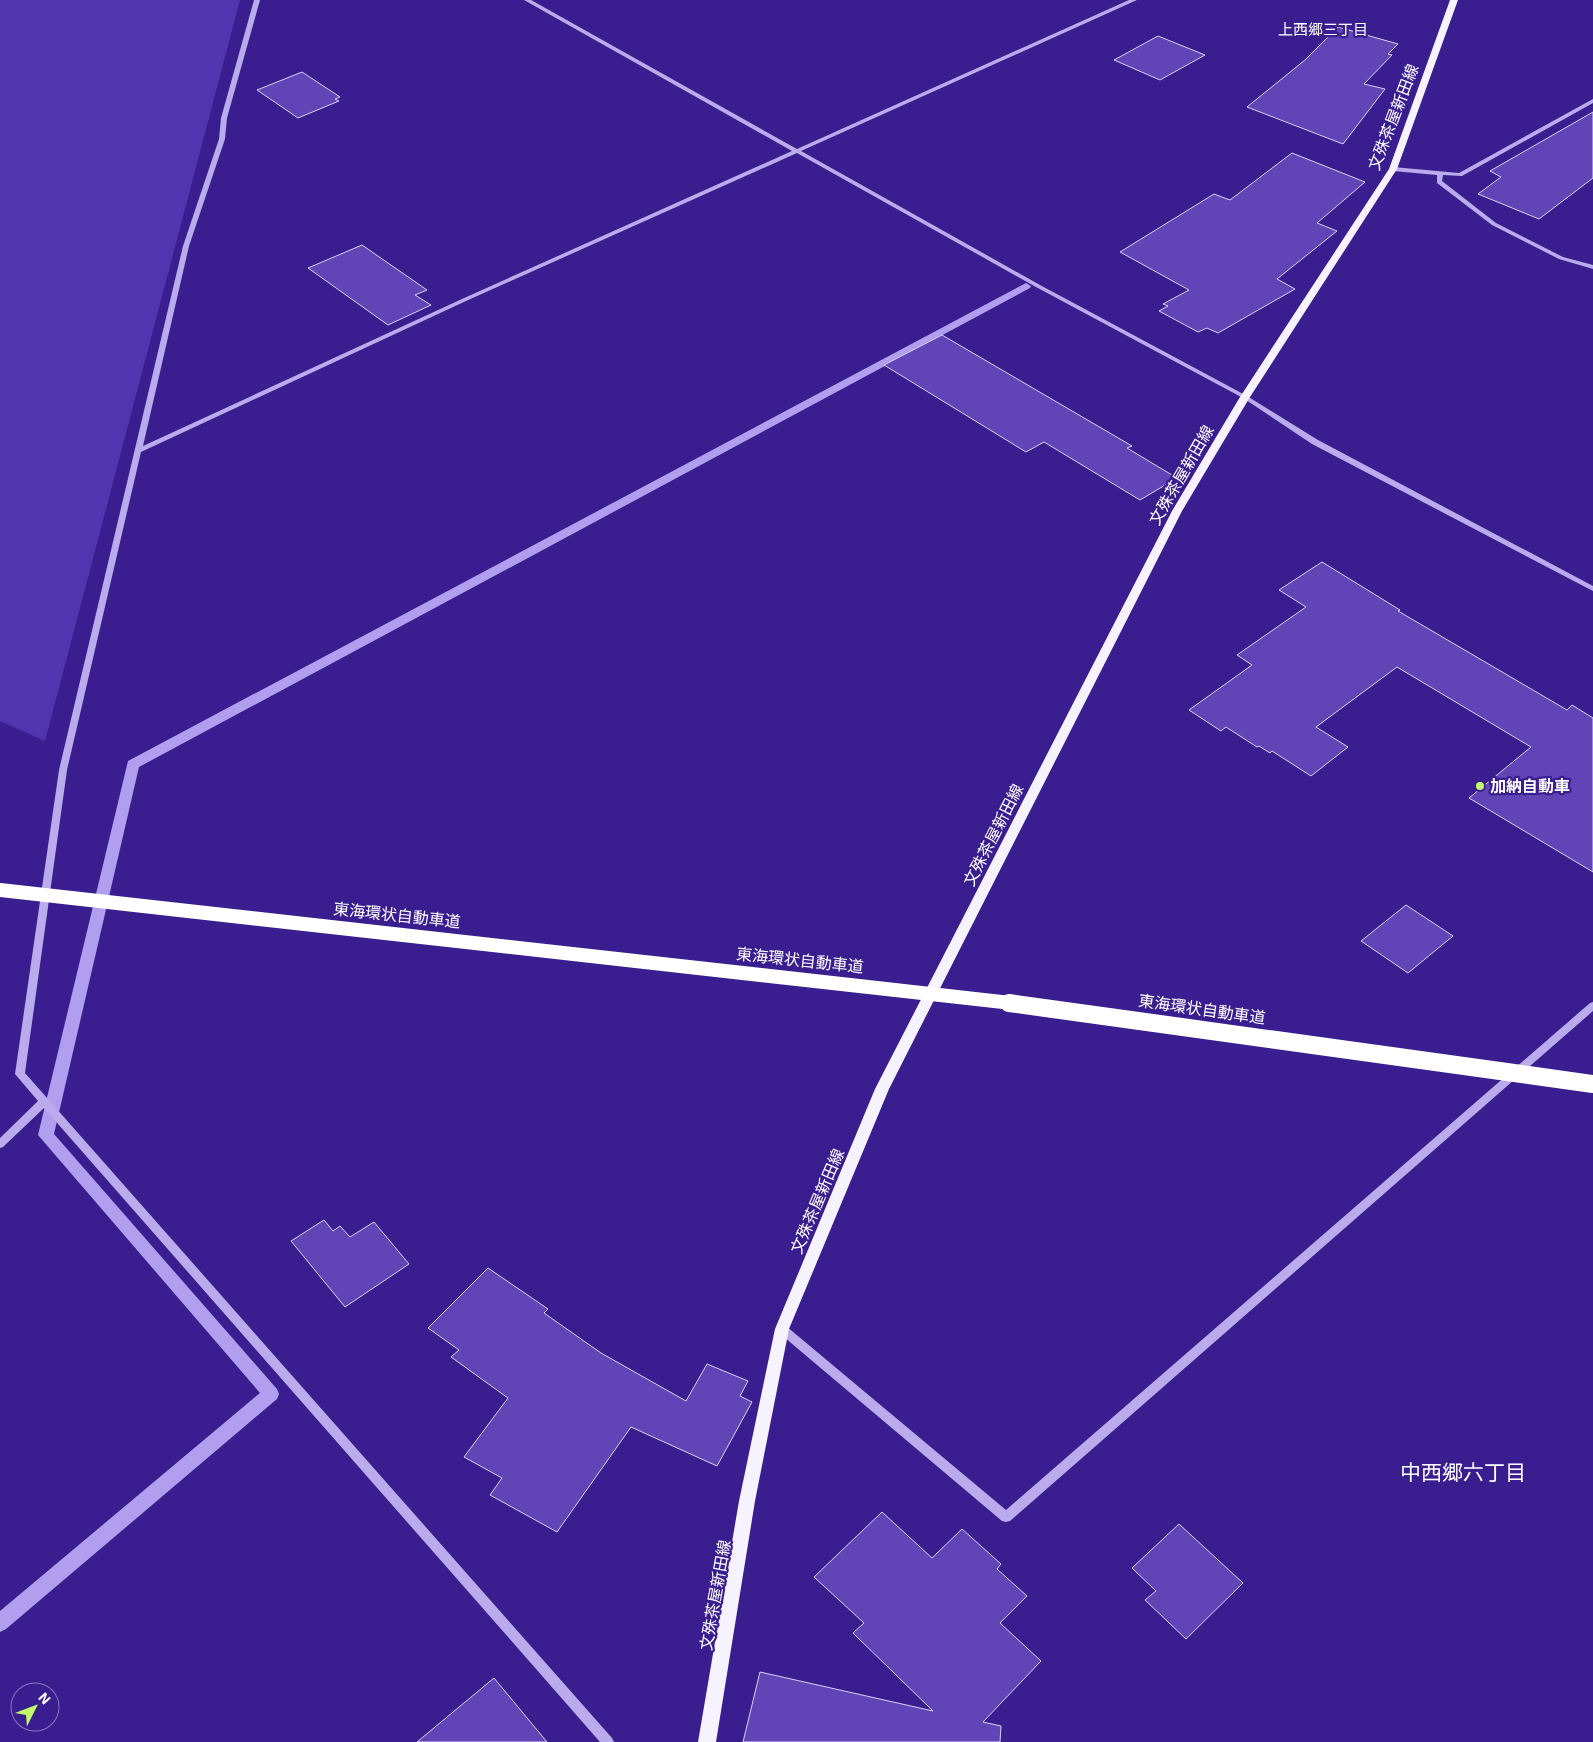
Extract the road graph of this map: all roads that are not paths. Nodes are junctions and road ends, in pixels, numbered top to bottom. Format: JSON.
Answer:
{"nodes":[{"id":1,"x":257,"y":0,"type":"edge"},
{"id":2,"x":527,"y":0,"type":"edge"},
{"id":3,"x":1134,"y":0,"type":"edge"},
{"id":4,"x":1454,"y":0,"type":"edge"},
{"id":5,"x":1593,"y":101,"type":"edge"},
{"id":6,"x":799,"y":152,"type":"junction"},
{"id":7,"x":1393,"y":169,"type":"junction"},
{"id":8,"x":1440,"y":173,"type":"junction"},
{"id":9,"x":1593,"y":268,"type":"edge"},
{"id":10,"x":1245,"y":397,"type":"junction"},
{"id":11,"x":139,"y":450,"type":"junction"},
{"id":12,"x":1593,"y":589,"type":"edge"},
{"id":13,"x":0,"y":890,"type":"edge"},
{"id":14,"x":1593,"y":1006,"type":"edge"},
{"id":15,"x":1593,"y":1084,"type":"edge"},
{"id":16,"x":44,"y":1103,"type":"junction"},
{"id":17,"x":0,"y":1144,"type":"edge"},
{"id":18,"x":782,"y":1329,"type":"junction"},
{"id":19,"x":608,"y":1742,"type":"edge"},
{"id":20,"x":707,"y":1742,"type":"edge"}],
"edges":[{"from":1,"to":11,"type":"street"},
{"from":2,"to":6,"type":"street"},
{"from":3,"to":6,"type":"street"},
{"from":4,"to":7,"type":"main road","name":"文殊茶屋新田線"},
{"from":5,"to":8,"type":"street"},
{"from":6,"to":10,"type":"street"},
{"from":6,"to":11,"type":"street"},
{"from":7,"to":8,"type":"street"},
{"from":7,"to":10,"type":"main road","name":"文殊茶屋新田線"},
{"from":8,"to":9,"type":"street"},
{"from":10,"to":12,"type":"street"},
{"from":10,"to":18,"type":"main road","name":"文殊茶屋新田線"},
{"from":11,"to":16,"type":"street"},
{"from":13,"to":15,"type":"highway","name":"東海環状自動車道","bridge":true},
{"from":14,"to":18,"type":"street"},
{"from":16,"to":17,"type":"street"},
{"from":16,"to":19,"type":"street"},
{"from":18,"to":20,"type":"main road","name":"文殊茶屋新田線"}]}
